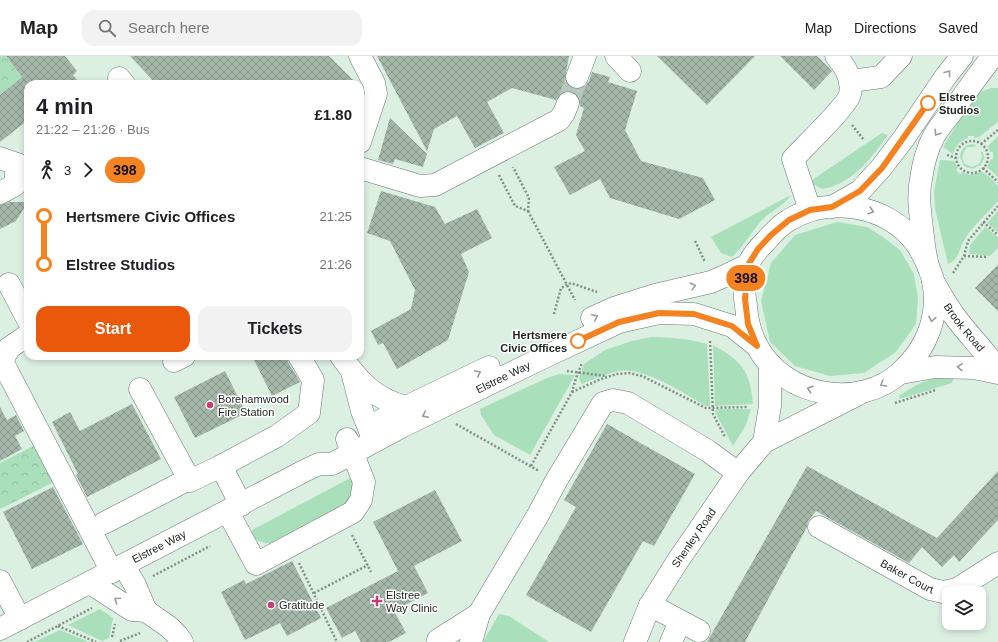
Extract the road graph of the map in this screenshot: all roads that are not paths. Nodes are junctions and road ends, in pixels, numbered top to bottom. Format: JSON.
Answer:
{"nodes":[{"id":1,"x":360,"y":56,"type":"edge"},
{"id":2,"x":585,"y":56,"type":"edge"},
{"id":3,"x":836,"y":56,"type":"edge"},
{"id":4,"x":902,"y":56,"type":"edge"},
{"id":5,"x":962,"y":56,"type":"edge"},
{"id":6,"x":993,"y":64,"type":"edge"},
{"id":7,"x":577,"y":77,"type":"tunnel mouth"},
{"id":8,"x":851,"y":81,"type":"junction"},
{"id":9,"x":568,"y":103,"type":"tunnel mouth"},
{"id":10,"x":364,"y":130,"type":"edge"},
{"id":11,"x":15,"y":160,"type":"edge"},
{"id":12,"x":364,"y":169,"type":"edge"},
{"id":13,"x":0,"y":193,"type":"edge"},
{"id":14,"x":832,"y":207,"type":"junction"},
{"id":15,"x":810,"y":210,"type":"junction"},
{"id":16,"x":748,"y":265,"type":"junction"},
{"id":17,"x":937,"y":273,"type":"junction"},
{"id":18,"x":9,"y":284,"type":"dead end"},
{"id":19,"x":24,"y":312,"type":"edge"},
{"id":20,"x":24,"y":338,"type":"edge"},
{"id":21,"x":757,"y":346,"type":"junction"},
{"id":22,"x":301,"y":360,"type":"edge"},
{"id":23,"x":346,"y":364,"type":"edge"},
{"id":24,"x":770,"y":364,"type":"junction"},
{"id":25,"x":998,"y":372,"type":"edge"},
{"id":26,"x":901,"y":373,"type":"junction"},
{"id":27,"x":140,"y":389,"type":"dead end"},
{"id":28,"x":863,"y":392,"type":"junction"},
{"id":29,"x":406,"y":407,"type":"junction"},
{"id":30,"x":371,"y":434,"type":"junction"},
{"id":31,"x":764,"y":442,"type":"junction"},
{"id":32,"x":350,"y":446,"type":"junction"},
{"id":33,"x":221,"y":466,"type":"junction"},
{"id":34,"x":738,"y":473,"type":"junction"},
{"id":35,"x":189,"y":479,"type":"junction"},
{"id":36,"x":234,"y":508,"type":"junction"},
{"id":37,"x":104,"y":523,"type":"dead end"},
{"id":38,"x":819,"y":527,"type":"dead end"},
{"id":39,"x":998,"y":563,"type":"edge"},
{"id":40,"x":118,"y":569,"type":"junction"},
{"id":41,"x":0,"y":581,"type":"edge"},
{"id":42,"x":90,"y":582,"type":"junction"},
{"id":43,"x":650,"y":605,"type":"junction"},
{"id":44,"x":479,"y":614,"type":"junction"},
{"id":45,"x":20,"y":619,"type":"junction"},
{"id":46,"x":145,"y":621,"type":"junction"},
{"id":47,"x":0,"y":629,"type":"edge"},
{"id":48,"x":441,"y":641,"type":"edge"},
{"id":49,"x":182,"y":642,"type":"edge"},
{"id":50,"x":471,"y":642,"type":"edge"},
{"id":51,"x":635,"y":642,"type":"edge"},
{"id":52,"x":671,"y":642,"type":"edge"}],
"edges":[{"from":1,"to":10,"type":"main road"},
{"from":2,"to":7,"type":"main road"},
{"from":3,"to":8,"type":"main road"},
{"from":4,"to":8,"type":"main road"},
{"from":14,"to":5,"type":"main road","one_way":true},
{"from":6,"to":17,"type":"main road","one_way":true},
{"from":8,"to":15,"type":"main road"},
{"from":9,"to":12,"type":"main road"},
{"from":11,"to":13,"type":"main road"},
{"from":14,"to":15,"type":"main road"},
{"from":14,"to":17,"type":"main road","name":"Brook Road","one_way":true},
{"from":15,"to":16,"type":"main road"},
{"from":16,"to":21,"type":"main road"},
{"from":29,"to":16,"type":"main road","name":"Elstree Way","one_way":true},
{"from":17,"to":25,"type":"main road","name":"Brook Road"},
{"from":17,"to":26,"type":"main road","one_way":true},
{"from":18,"to":19,"type":"main road"},
{"from":20,"to":40,"type":"main road"},
{"from":21,"to":24,"type":"main road"},
{"from":21,"to":30,"type":"main road","name":"Elstree Way","one_way":true},
{"from":22,"to":33,"type":"main road"},
{"from":23,"to":29,"type":"main road"},
{"from":23,"to":30,"type":"main road"},
{"from":28,"to":24,"type":"main road","one_way":true},
{"from":24,"to":31,"type":"main road"},
{"from":25,"to":26,"type":"main road","name":"Brook Road","one_way":true},
{"from":26,"to":28,"type":"main road","one_way":true},
{"from":27,"to":35,"type":"main road"},
{"from":28,"to":31,"type":"main road","name":"Shenley Road"},
{"from":29,"to":30,"type":"main road","name":"Elstree Way"},
{"from":30,"to":32,"type":"main road","name":"Elstree Way"},
{"from":31,"to":34,"type":"main road","name":"Shenley Road"},
{"from":32,"to":36,"type":"main road","name":"Elstree Way"},
{"from":32,"to":36,"type":"main road"},
{"from":33,"to":35,"type":"main road"},
{"from":33,"to":36,"type":"main road"},
{"from":34,"to":43,"type":"main road","name":"Shenley Road"},
{"from":34,"to":44,"type":"main road"},
{"from":35,"to":37,"type":"main road"},
{"from":36,"to":40,"type":"main road","name":"Elstree Way"},
{"from":38,"to":39,"type":"main road","name":"Baker Court"},
{"from":40,"to":42,"type":"main road","name":"Elstree Way"},
{"from":40,"to":46,"type":"main road"},
{"from":41,"to":45,"type":"main road"},
{"from":42,"to":45,"type":"main road","name":"Elstree Way"},
{"from":46,"to":42,"type":"main road","one_way":true},
{"from":43,"to":51,"type":"main road","name":"Shenley Road"},
{"from":43,"to":52,"type":"main road"},
{"from":44,"to":48,"type":"main road"},
{"from":44,"to":50,"type":"main road"},
{"from":45,"to":47,"type":"main road","name":"Elstree Way"},
{"from":46,"to":49,"type":"main road"}]}
